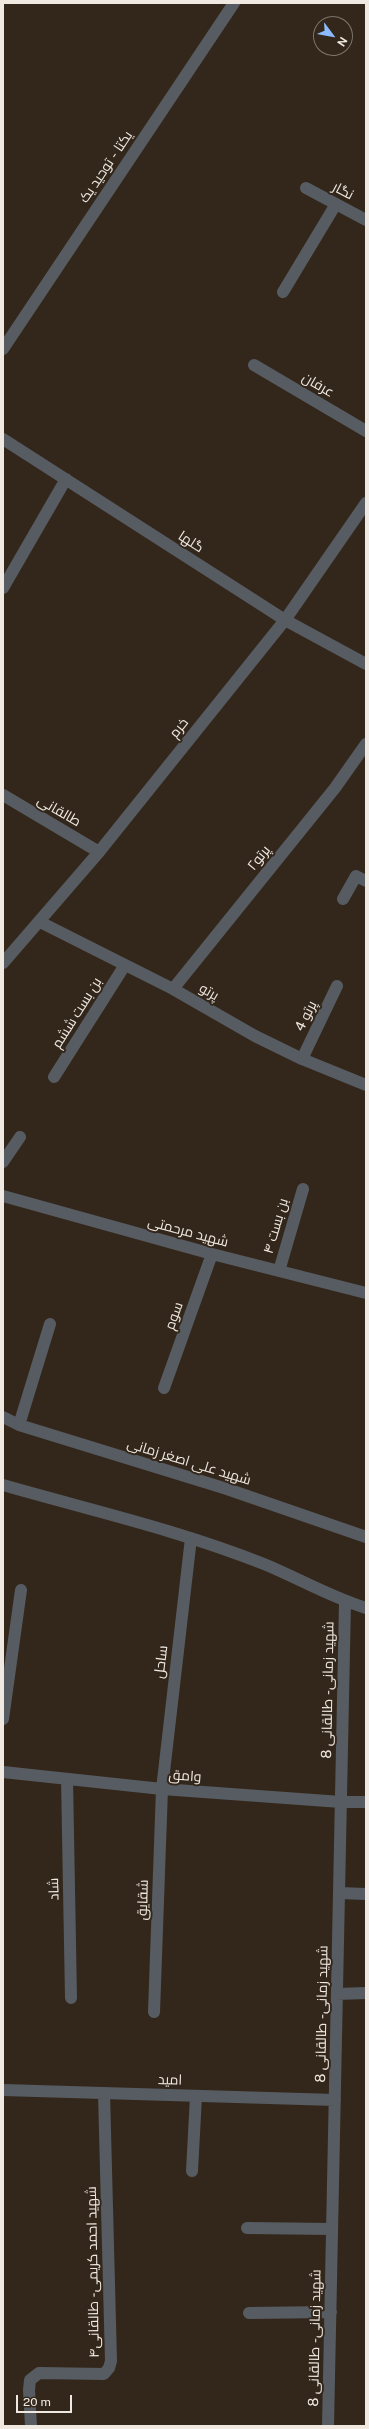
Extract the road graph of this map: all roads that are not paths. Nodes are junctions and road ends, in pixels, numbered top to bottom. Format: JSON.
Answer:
{"nodes":[{"id":1,"x":234,"y":3,"type":"edge"},
{"id":2,"x":306,"y":188,"type":"dead end"},
{"id":3,"x":336,"y":204,"type":"junction"},
{"id":4,"x":366,"y":220,"type":"edge"},
{"id":5,"x":283,"y":292,"type":"dead end"},
{"id":6,"x":3,"y":349,"type":"edge"},
{"id":7,"x":254,"y":365,"type":"dead end"},
{"id":8,"x":366,"y":431,"type":"edge"},
{"id":9,"x":3,"y":439,"type":"edge"},
{"id":10,"x":66,"y":479,"type":"junction"},
{"id":11,"x":366,"y":503,"type":"edge"},
{"id":12,"x":362,"y":518,"type":"edge"},
{"id":13,"x":3,"y":588,"type":"edge"},
{"id":14,"x":285,"y":620,"type":"junction"},
{"id":15,"x":366,"y":664,"type":"edge"},
{"id":16,"x":366,"y":744,"type":"edge"},
{"id":17,"x":3,"y":795,"type":"edge"},
{"id":18,"x":99,"y":852,"type":"junction"},
{"id":19,"x":366,"y":881,"type":"edge"},
{"id":20,"x":343,"y":899,"type":"dead end"},
{"id":21,"x":40,"y":922,"type":"junction"},
{"id":22,"x":3,"y":963,"type":"edge"},
{"id":23,"x":125,"y":965,"type":"junction"},
{"id":24,"x":337,"y":986,"type":"dead end"},
{"id":25,"x":173,"y":989,"type":"junction"},
{"id":26,"x":302,"y":1059,"type":"junction"},
{"id":27,"x":54,"y":1077,"type":"dead end"},
{"id":28,"x":366,"y":1085,"type":"edge"},
{"id":29,"x":20,"y":1137,"type":"dead end"},
{"id":30,"x":3,"y":1162,"type":"edge"},
{"id":31,"x":303,"y":1189,"type":"dead end"},
{"id":32,"x":3,"y":1196,"type":"edge"},
{"id":33,"x":212,"y":1254,"type":"junction"},
{"id":34,"x":279,"y":1271,"type":"junction"},
{"id":35,"x":366,"y":1293,"type":"edge"},
{"id":36,"x":50,"y":1324,"type":"dead end"},
{"id":37,"x":164,"y":1388,"type":"dead end"},
{"id":38,"x":3,"y":1416,"type":"edge"},
{"id":39,"x":19,"y":1425,"type":"junction"},
{"id":40,"x":3,"y":1485,"type":"edge"},
{"id":41,"x":366,"y":1537,"type":"edge"},
{"id":42,"x":191,"y":1538,"type":"junction"},
{"id":43,"x":21,"y":1590,"type":"dead end"},
{"id":44,"x":345,"y":1602,"type":"junction"},
{"id":45,"x":366,"y":1608,"type":"edge"},
{"id":46,"x":3,"y":1719,"type":"edge"},
{"id":47,"x":3,"y":1772,"type":"edge"},
{"id":48,"x":67,"y":1779,"type":"junction"},
{"id":49,"x":162,"y":1789,"type":"junction"},
{"id":50,"x":341,"y":1802,"type":"junction"},
{"id":51,"x":366,"y":1802,"type":"edge"},
{"id":52,"x":339,"y":1893,"type":"junction"},
{"id":53,"x":366,"y":1894,"type":"edge"},
{"id":54,"x":366,"y":1993,"type":"edge"},
{"id":55,"x":337,"y":1994,"type":"junction"},
{"id":56,"x":72,"y":1998,"type":"dead end"},
{"id":57,"x":154,"y":2012,"type":"dead end"},
{"id":58,"x":3,"y":2090,"type":"edge"},
{"id":59,"x":104,"y":2093,"type":"junction"},
{"id":60,"x":196,"y":2096,"type":"junction"},
{"id":61,"x":335,"y":2100,"type":"junction"},
{"id":62,"x":192,"y":2171,"type":"dead end"},
{"id":63,"x":247,"y":2228,"type":"dead end"},
{"id":64,"x":332,"y":2229,"type":"junction"},
{"id":65,"x":331,"y":2312,"type":"junction"},
{"id":66,"x":248,"y":2313,"type":"dead end"},
{"id":67,"x":31,"y":2426,"type":"edge"},
{"id":68,"x":328,"y":2426,"type":"edge"}],
"edges":[{"from":1,"to":6,"type":"street","name":"یکتا - توحید یک"},
{"from":2,"to":3,"type":"street","name":"نگار"},
{"from":3,"to":4,"type":"street","name":"نگار"},
{"from":3,"to":5,"type":"street"},
{"from":7,"to":8,"type":"street","name":"عرفان"},
{"from":9,"to":10,"type":"street","name":"گلها"},
{"from":10,"to":13,"type":"street"},
{"from":10,"to":14,"type":"street","name":"گلها"},
{"from":11,"to":12,"type":"street","name":"خرم"},
{"from":12,"to":14,"type":"street","name":"خرم"},
{"from":14,"to":15,"type":"street","name":"گلها"},
{"from":14,"to":18,"type":"street","name":"خرم"},
{"from":16,"to":25,"type":"street","name":"پرتو۲"},
{"from":17,"to":18,"type":"street","name":"طالقانی"},
{"from":18,"to":21,"type":"street","name":"خرم"},
{"from":19,"to":20,"type":"street"},
{"from":21,"to":22,"type":"street","name":"خرم"},
{"from":21,"to":23,"type":"street","name":"پرتو"},
{"from":23,"to":25,"type":"street","name":"پرتو"},
{"from":23,"to":27,"type":"street","name":"بن بست ششم"},
{"from":24,"to":26,"type":"street","name":"پرتو 4"},
{"from":25,"to":26,"type":"street","name":"پرتو"},
{"from":26,"to":28,"type":"street","name":"پرتو"},
{"from":29,"to":30,"type":"street"},
{"from":31,"to":34,"type":"street","name":"بن بست ۴"},
{"from":32,"to":33,"type":"street","name":"شهید مرحمتی"},
{"from":33,"to":34,"type":"street","name":"شهید مرحمتی"},
{"from":33,"to":37,"type":"street","name":"سوم"},
{"from":34,"to":35,"type":"street","name":"شهید مرحمتی"},
{"from":36,"to":39,"type":"street"},
{"from":38,"to":39,"type":"street","name":"شهید علی اصغر زمانی"},
{"from":39,"to":41,"type":"street","name":"شهید علی اصغر زمانی"},
{"from":40,"to":42,"type":"street"},
{"from":42,"to":44,"type":"street"},
{"from":42,"to":49,"type":"street","name":"ساحل"},
{"from":43,"to":46,"type":"street"},
{"from":44,"to":45,"type":"street"},
{"from":44,"to":50,"type":"street","name":"شهید زمانی- طالقانی 8"},
{"from":47,"to":48,"type":"street","name":"وامق"},
{"from":48,"to":49,"type":"street","name":"وامق"},
{"from":48,"to":56,"type":"street","name":"شاد"},
{"from":49,"to":50,"type":"street","name":"وامق"},
{"from":49,"to":57,"type":"street","name":"شقایق"},
{"from":50,"to":51,"type":"street","name":"وامق"},
{"from":50,"to":52,"type":"street","name":"شهید زمانی- طالقانی 8"},
{"from":52,"to":53,"type":"street"},
{"from":52,"to":55,"type":"street","name":"شهید زمانی- طالقانی 8"},
{"from":54,"to":55,"type":"street"},
{"from":55,"to":61,"type":"street","name":"شهید زمانی- طالقانی 8"},
{"from":58,"to":59,"type":"street","name":"امید"},
{"from":59,"to":60,"type":"street","name":"امید"},
{"from":59,"to":67,"type":"street","name":"شهید احمد کریمی- طالقانی۴"},
{"from":60,"to":61,"type":"street","name":"امید"},
{"from":60,"to":62,"type":"street"},
{"from":61,"to":64,"type":"street","name":"شهید زمانی- طالقانی 8"},
{"from":63,"to":64,"type":"street"},
{"from":64,"to":65,"type":"street","name":"شهید زمانی- طالقانی 8"},
{"from":65,"to":66,"type":"street"},
{"from":65,"to":68,"type":"street","name":"شهید زمانی- طالقانی 8"}]}
